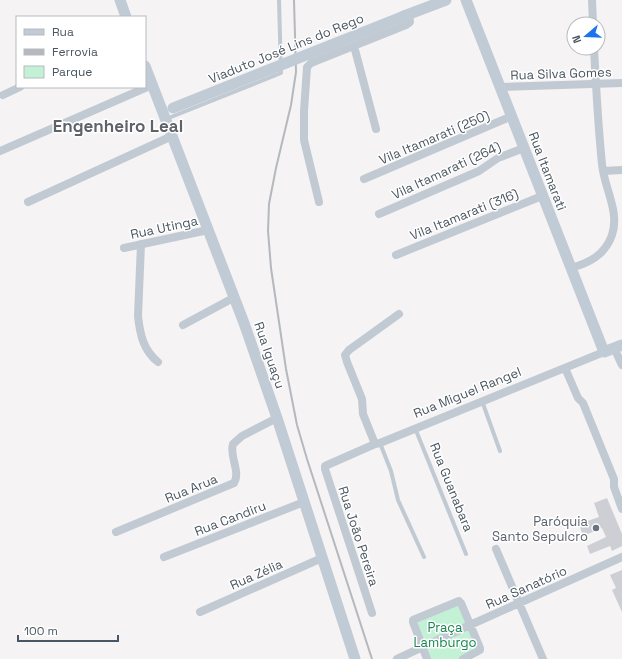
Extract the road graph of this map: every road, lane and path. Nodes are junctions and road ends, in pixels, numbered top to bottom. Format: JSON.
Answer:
{"nodes":[{"id":1,"x":120,"y":0,"type":"edge"},
{"id":2,"x":279,"y":0,"type":"edge"},
{"id":3,"x":446,"y":0,"type":"edge"},
{"id":4,"x":466,"y":0,"type":"edge"},
{"id":5,"x":592,"y":0,"type":"edge"},
{"id":6,"x":407,"y":15,"type":"junction"},
{"id":7,"x":126,"y":16,"type":"edge"},
{"id":8,"x":593,"y":16,"type":"edge"},
{"id":9,"x":354,"y":46,"type":"junction"},
{"id":10,"x":594,"y":56,"type":"edge"},
{"id":11,"x":146,"y":69,"type":"edge"},
{"id":12,"x":622,"y":83,"type":"edge"},
{"id":13,"x":152,"y":84,"type":"junction"},
{"id":14,"x":596,"y":84,"type":"junction"},
{"id":15,"x":146,"y":87,"type":"edge"},
{"id":16,"x":501,"y":87,"type":"junction"},
{"id":17,"x":18,"y":88,"type":"edge"},
{"id":18,"x":143,"y":88,"type":"edge"},
{"id":19,"x":2,"y":95,"type":"dead end"},
{"id":20,"x":167,"y":113,"type":"junction"},
{"id":21,"x":512,"y":116,"type":"junction"},
{"id":22,"x":376,"y":129,"type":"dead end"},
{"id":23,"x":172,"y":136,"type":"junction"},
{"id":24,"x":524,"y":148,"type":"junction"},
{"id":25,"x":0,"y":151,"type":"edge"},
{"id":26,"x":622,"y":170,"type":"edge"},
{"id":27,"x":603,"y":171,"type":"junction"},
{"id":28,"x":364,"y":179,"type":"dead end"},
{"id":29,"x":542,"y":196,"type":"junction"},
{"id":30,"x":28,"y":202,"type":"dead end"},
{"id":31,"x":319,"y":202,"type":"dead end"},
{"id":32,"x":379,"y":214,"type":"dead end"},
{"id":33,"x":208,"y":230,"type":"junction"},
{"id":34,"x":141,"y":244,"type":"junction"},
{"id":35,"x":124,"y":248,"type":"dead end"},
{"id":36,"x":396,"y":255,"type":"dead end"},
{"id":37,"x":571,"y":268,"type":"junction"},
{"id":38,"x":235,"y":297,"type":"junction"},
{"id":39,"x":399,"y":314,"type":"dead end"},
{"id":40,"x":182,"y":325,"type":"dead end"},
{"id":41,"x":613,"y":348,"type":"edge"},
{"id":42,"x":158,"y":362,"type":"dead end"},
{"id":43,"x":622,"y":365,"type":"edge"},
{"id":44,"x":565,"y":368,"type":"junction"},
{"id":45,"x":482,"y":401,"type":"junction"},
{"id":46,"x":277,"y":418,"type":"junction"},
{"id":47,"x":415,"y":428,"type":"junction"},
{"id":48,"x":378,"y":444,"type":"junction"},
{"id":49,"x":500,"y":451,"type":"dead end"},
{"id":50,"x":325,"y":467,"type":"joint"},
{"id":51,"x":304,"y":502,"type":"junction"},
{"id":52,"x":622,"y":509,"type":"edge"},
{"id":53,"x":116,"y":532,"type":"dead end"},
{"id":54,"x":496,"y":549,"type":"dead end"},
{"id":55,"x":466,"y":554,"type":"dead end"},
{"id":56,"x":164,"y":557,"type":"dead end"},
{"id":57,"x":424,"y":557,"type":"dead end"},
{"id":58,"x":622,"y":557,"type":"edge"},
{"id":59,"x":322,"y":558,"type":"junction"},
{"id":60,"x":519,"y":603,"type":"junction"},
{"id":61,"x":200,"y":612,"type":"dead end"},
{"id":62,"x":372,"y":613,"type":"dead end"},
{"id":63,"x":470,"y":625,"type":"junction"},
{"id":64,"x":422,"y":647,"type":"junction"},
{"id":65,"x":355,"y":659,"type":"edge"},
{"id":66,"x":397,"y":659,"type":"edge"},
{"id":67,"x":427,"y":659,"type":"edge"},
{"id":68,"x":463,"y":659,"type":"edge"},
{"id":69,"x":543,"y":659,"type":"edge"}],
"edges":[{"from":1,"to":7,"type":"main road"},
{"from":2,"to":20,"type":"lane"},
{"from":3,"to":6,"type":"main road","name":"Viaduto José Lins do Rego"},
{"from":4,"to":16,"type":"main road","name":"Rua Itamarati"},
{"from":5,"to":8,"type":"street"},
{"from":6,"to":9,"type":"street"},
{"from":6,"to":20,"type":"main road","name":"Viaduto José Lins do Rego","bridge":true},
{"from":9,"to":22,"type":"street"},
{"from":9,"to":31,"type":"street"},
{"from":10,"to":14,"type":"street"},
{"from":11,"to":13,"type":"main road","name":"Rua Iguaçu"},
{"from":12,"to":14,"type":"street","name":"Rua Silva Gomes"},
{"from":13,"to":15,"type":"street"},
{"from":13,"to":20,"type":"main road","name":"Rua Iguaçu"},
{"from":14,"to":16,"type":"street","name":"Rua Silva Gomes"},
{"from":14,"to":27,"type":"street"},
{"from":16,"to":21,"type":"main road","name":"Rua Itamarati"},
{"from":17,"to":19,"type":"street"},
{"from":18,"to":25,"type":"street"},
{"from":20,"to":23,"type":"main road","name":"Rua Iguaçu"},
{"from":21,"to":24,"type":"main road","name":"Rua Itamarati"},
{"from":21,"to":28,"type":"street","name":"Vila Itamarati (250)"},
{"from":23,"to":30,"type":"street"},
{"from":23,"to":33,"type":"main road","name":"Rua Iguaçu"},
{"from":24,"to":29,"type":"main road","name":"Rua Itamarati"},
{"from":24,"to":32,"type":"street","name":"Vila Itamarati (264)"},
{"from":26,"to":27,"type":"street"},
{"from":27,"to":37,"type":"street"},
{"from":29,"to":36,"type":"street","name":"Vila Itamarati (316)"},
{"from":29,"to":37,"type":"main road","name":"Rua Itamarati"},
{"from":33,"to":34,"type":"street","name":"Rua Utinga"},
{"from":33,"to":38,"type":"main road","name":"Rua Iguaçu"},
{"from":34,"to":35,"type":"street","name":"Rua Utinga"},
{"from":34,"to":42,"type":"street"},
{"from":37,"to":41,"type":"main road","name":"Rua Itamarati"},
{"from":38,"to":40,"type":"street"},
{"from":38,"to":46,"type":"main road","name":"Rua Iguaçu"},
{"from":39,"to":48,"type":"street"},
{"from":41,"to":43,"type":"street"},
{"from":41,"to":44,"type":"street","name":"Rua Miguel Rangel"},
{"from":44,"to":45,"type":"street","name":"Rua Miguel Rangel"},
{"from":44,"to":52,"type":"street"},
{"from":45,"to":47,"type":"street","name":"Rua Miguel Rangel"},
{"from":45,"to":49,"type":"lane"},
{"from":46,"to":51,"type":"main road","name":"Rua Iguaçu"},
{"from":46,"to":53,"type":"street","name":"Rua Arua"},
{"from":47,"to":48,"type":"street","name":"Rua Miguel Rangel"},
{"from":47,"to":55,"type":"lane","name":"Rua Guanabara"},
{"from":48,"to":50,"type":"street","name":"Rua Miguel Rangel"},
{"from":48,"to":57,"type":"lane"},
{"from":50,"to":62,"type":"street","name":"Rua João Pereira"},
{"from":51,"to":56,"type":"street","name":"Rua Candiru"},
{"from":51,"to":59,"type":"main road","name":"Rua Iguaçu"},
{"from":54,"to":60,"type":"street"},
{"from":58,"to":60,"type":"street","name":"Rua Sanatório"},
{"from":59,"to":61,"type":"street","name":"Rua Zélia"},
{"from":59,"to":65,"type":"main road","name":"Rua Iguaçu"},
{"from":60,"to":63,"type":"street","name":"Rua Sanatório"},
{"from":60,"to":69,"type":"street"},
{"from":63,"to":64,"type":"street","name":"Rua Sanatório"},
{"from":63,"to":64,"type":"street"},
{"from":63,"to":68,"type":"street"},
{"from":64,"to":66,"type":"street","name":"Rua Sanatório"},
{"from":64,"to":67,"type":"street"}]}
